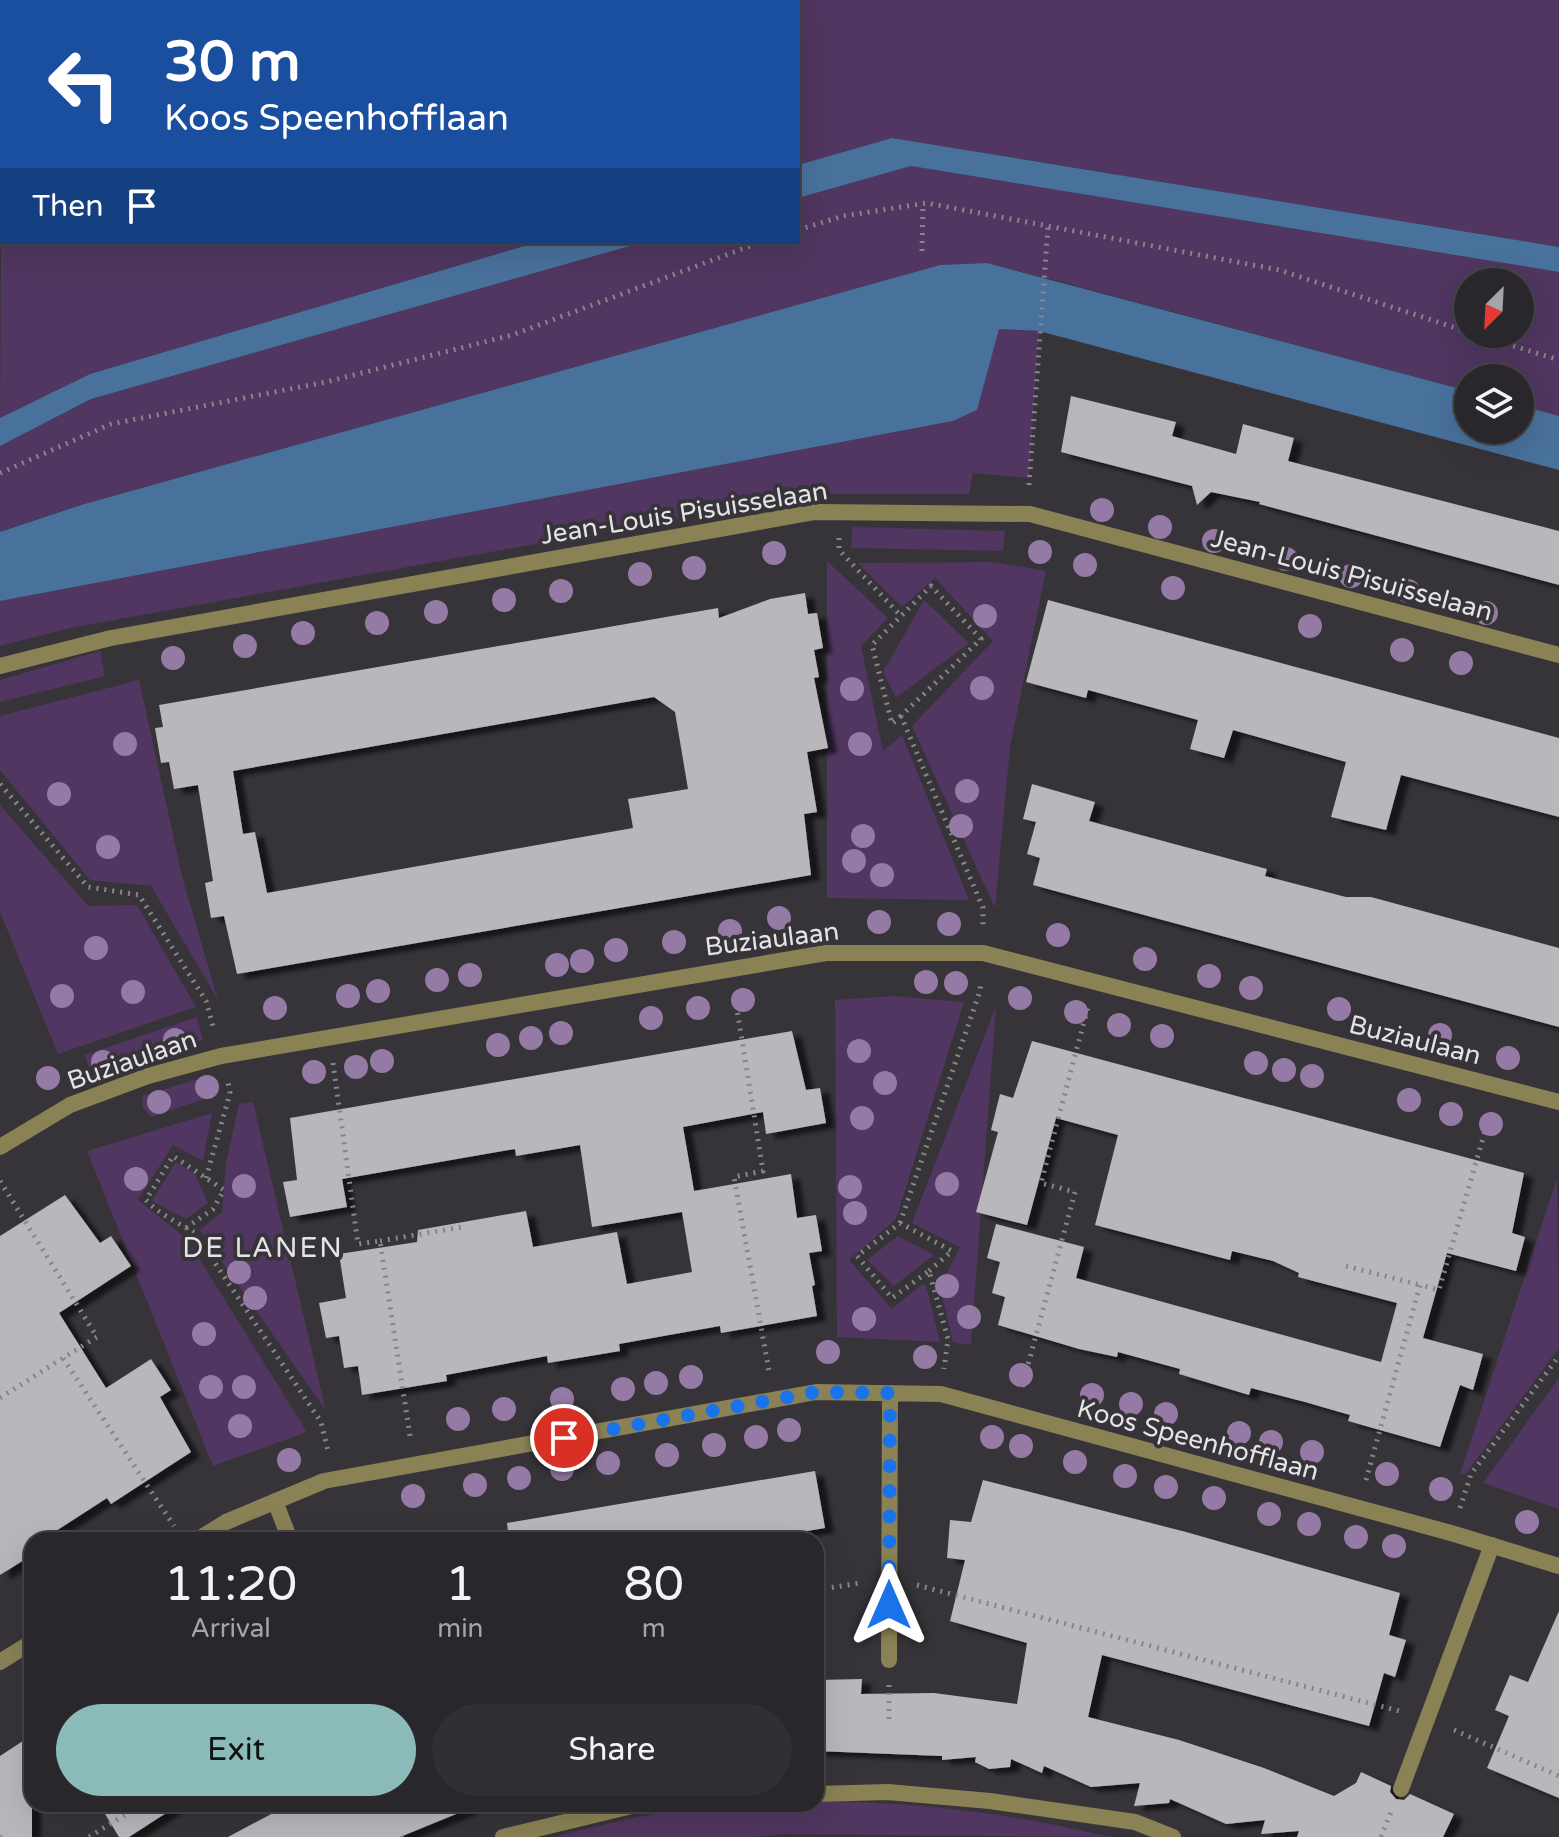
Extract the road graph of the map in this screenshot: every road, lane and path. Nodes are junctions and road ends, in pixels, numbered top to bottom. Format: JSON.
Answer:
{"nodes":[{"id":1,"x":923,"y":203,"type":"junction"},
{"id":2,"x":1048,"y":227,"type":"junction"},
{"id":3,"x":800,"y":229,"type":"edge"},
{"id":4,"x":756,"y":244,"type":"edge"},
{"id":5,"x":922,"y":251,"type":"dead end"},
{"id":6,"x":1454,"y":327,"type":"edge"},
{"id":7,"x":1520,"y":348,"type":"edge"},
{"id":8,"x":1559,"y":360,"type":"edge"},
{"id":9,"x":0,"y":473,"type":"edge"},
{"id":10,"x":839,"y":512,"type":"junction"},
{"id":11,"x":1030,"y":514,"type":"junction"},
{"id":12,"x":901,"y":616,"type":"junction"},
{"id":13,"x":1559,"y":655,"type":"edge"},
{"id":14,"x":0,"y":666,"type":"edge"},
{"id":15,"x":901,"y":716,"type":"junction"},
{"id":16,"x":0,"y":784,"type":"edge"},
{"id":17,"x":983,"y":953,"type":"junction"},
{"id":18,"x":730,"y":967,"type":"junction"},
{"id":19,"x":1094,"y":983,"type":"junction"},
{"id":20,"x":330,"y":1038,"type":"junction"},
{"id":21,"x":221,"y":1056,"type":"junction"},
{"id":22,"x":1498,"y":1086,"type":"junction"},
{"id":23,"x":1559,"y":1102,"type":"edge"},
{"id":24,"x":0,"y":1147,"type":"edge"},
{"id":25,"x":206,"y":1178,"type":"junction"},
{"id":26,"x":0,"y":1181,"type":"edge"},
{"id":27,"x":900,"y":1223,"type":"junction"},
{"id":28,"x":462,"y":1227,"type":"dead end"},
{"id":29,"x":186,"y":1228,"type":"junction"},
{"id":30,"x":380,"y":1241,"type":"junction"},
{"id":31,"x":1346,"y":1266,"type":"dead end"},
{"id":32,"x":929,"y":1271,"type":"junction"},
{"id":33,"x":1420,"y":1285,"type":"junction"},
{"id":34,"x":1559,"y":1356,"type":"edge"},
{"id":35,"x":63,"y":1358,"type":"junction"},
{"id":36,"x":890,"y":1393,"type":"junction"},
{"id":37,"x":941,"y":1394,"type":"junction"},
{"id":38,"x":0,"y":1398,"type":"edge"},
{"id":39,"x":774,"y":1400,"type":"junction"},
{"id":40,"x":1015,"y":1415,"type":"junction"},
{"id":41,"x":414,"y":1465,"type":"junction"},
{"id":42,"x":336,"y":1479,"type":"junction"},
{"id":43,"x":275,"y":1501,"type":"junction"},
{"id":44,"x":1358,"y":1509,"type":"junction"},
{"id":45,"x":175,"y":1527,"type":"dead end"},
{"id":46,"x":210,"y":1532,"type":"edge"},
{"id":47,"x":287,"y":1532,"type":"edge"},
{"id":48,"x":1451,"y":1533,"type":"junction"},
{"id":49,"x":1492,"y":1545,"type":"junction"},
{"id":50,"x":1559,"y":1566,"type":"edge"},
{"id":51,"x":889,"y":1578,"type":"junction"},
{"id":52,"x":824,"y":1589,"type":"edge"},
{"id":53,"x":24,"y":1647,"type":"edge"},
{"id":54,"x":889,"y":1660,"type":"dead end"},
{"id":55,"x":0,"y":1662,"type":"edge"},
{"id":56,"x":1427,"y":1719,"type":"junction"},
{"id":57,"x":1559,"y":1776,"type":"edge"},
{"id":58,"x":1401,"y":1789,"type":"dead end"},
{"id":59,"x":824,"y":1794,"type":"edge"},
{"id":60,"x":129,"y":1812,"type":"edge"},
{"id":61,"x":607,"y":1812,"type":"edge"},
{"id":62,"x":89,"y":1837,"type":"edge"},
{"id":63,"x":503,"y":1837,"type":"edge"},
{"id":64,"x":1173,"y":1837,"type":"edge"}],
"edges":[{"from":1,"to":2,"type":"path"},
{"from":1,"to":3,"type":"path"},
{"from":1,"to":5,"type":"path"},
{"from":2,"to":6,"type":"path"},
{"from":2,"to":11,"type":"path"},
{"from":4,"to":9,"type":"path"},
{"from":7,"to":8,"type":"path"},
{"from":10,"to":11,"type":"street","name":"Jean-Louis Pisuisselaan"},
{"from":10,"to":12,"type":"path"},
{"from":10,"to":14,"type":"street","name":"Jean-Louis Pisuisselaan"},
{"from":11,"to":13,"type":"street","name":"Jean-Louis Pisuisselaan"},
{"from":12,"to":15,"type":"path"},
{"from":12,"to":15,"type":"path"},
{"from":15,"to":17,"type":"path"},
{"from":16,"to":21,"type":"path"},
{"from":17,"to":18,"type":"street","name":"Buziaulaan"},
{"from":17,"to":19,"type":"street","name":"Buziaulaan"},
{"from":17,"to":27,"type":"path"},
{"from":18,"to":20,"type":"street","name":"Buziaulaan"},
{"from":18,"to":39,"type":"path"},
{"from":19,"to":22,"type":"street","name":"Buziaulaan"},
{"from":19,"to":40,"type":"path"},
{"from":20,"to":21,"type":"street","name":"Buziaulaan"},
{"from":20,"to":30,"type":"path"},
{"from":21,"to":24,"type":"street","name":"Buziaulaan"},
{"from":21,"to":25,"type":"path"},
{"from":22,"to":23,"type":"street","name":"Buziaulaan"},
{"from":22,"to":33,"type":"path"},
{"from":25,"to":29,"type":"path"},
{"from":25,"to":29,"type":"path"},
{"from":26,"to":35,"type":"path"},
{"from":27,"to":32,"type":"path"},
{"from":27,"to":32,"type":"path"},
{"from":28,"to":30,"type":"path"},
{"from":29,"to":42,"type":"path"},
{"from":30,"to":41,"type":"path"},
{"from":31,"to":33,"type":"path"},
{"from":32,"to":37,"type":"path"},
{"from":33,"to":44,"type":"path"},
{"from":34,"to":48,"type":"path"},
{"from":35,"to":38,"type":"path"},
{"from":35,"to":45,"type":"path"},
{"from":36,"to":37,"type":"street","name":"Koos Speenhofflaan"},
{"from":36,"to":39,"type":"street","name":"Koos Speenhofflaan"},
{"from":36,"to":51,"type":"street"},
{"from":37,"to":40,"type":"street","name":"Koos Speenhofflaan"},
{"from":39,"to":41,"type":"street","name":"Koos Speenhofflaan"},
{"from":40,"to":44,"type":"street","name":"Koos Speenhofflaan"},
{"from":41,"to":42,"type":"street","name":"Koos Speenhofflaan"},
{"from":42,"to":43,"type":"street","name":"Koos Speenhofflaan"},
{"from":43,"to":46,"type":"street","name":"Koos Speenhofflaan"},
{"from":43,"to":47,"type":"street"},
{"from":44,"to":48,"type":"street","name":"Koos Speenhofflaan"},
{"from":48,"to":49,"type":"street","name":"Koos Speenhofflaan"},
{"from":49,"to":50,"type":"street","name":"Koos Speenhofflaan"},
{"from":49,"to":56,"type":"street"},
{"from":51,"to":52,"type":"path"},
{"from":51,"to":54,"type":"street"},
{"from":51,"to":56,"type":"path"},
{"from":53,"to":55,"type":"street"},
{"from":56,"to":57,"type":"path"},
{"from":56,"to":58,"type":"street"},
{"from":59,"to":64,"type":"street"},
{"from":60,"to":62,"type":"path"},
{"from":61,"to":63,"type":"street"}]}
